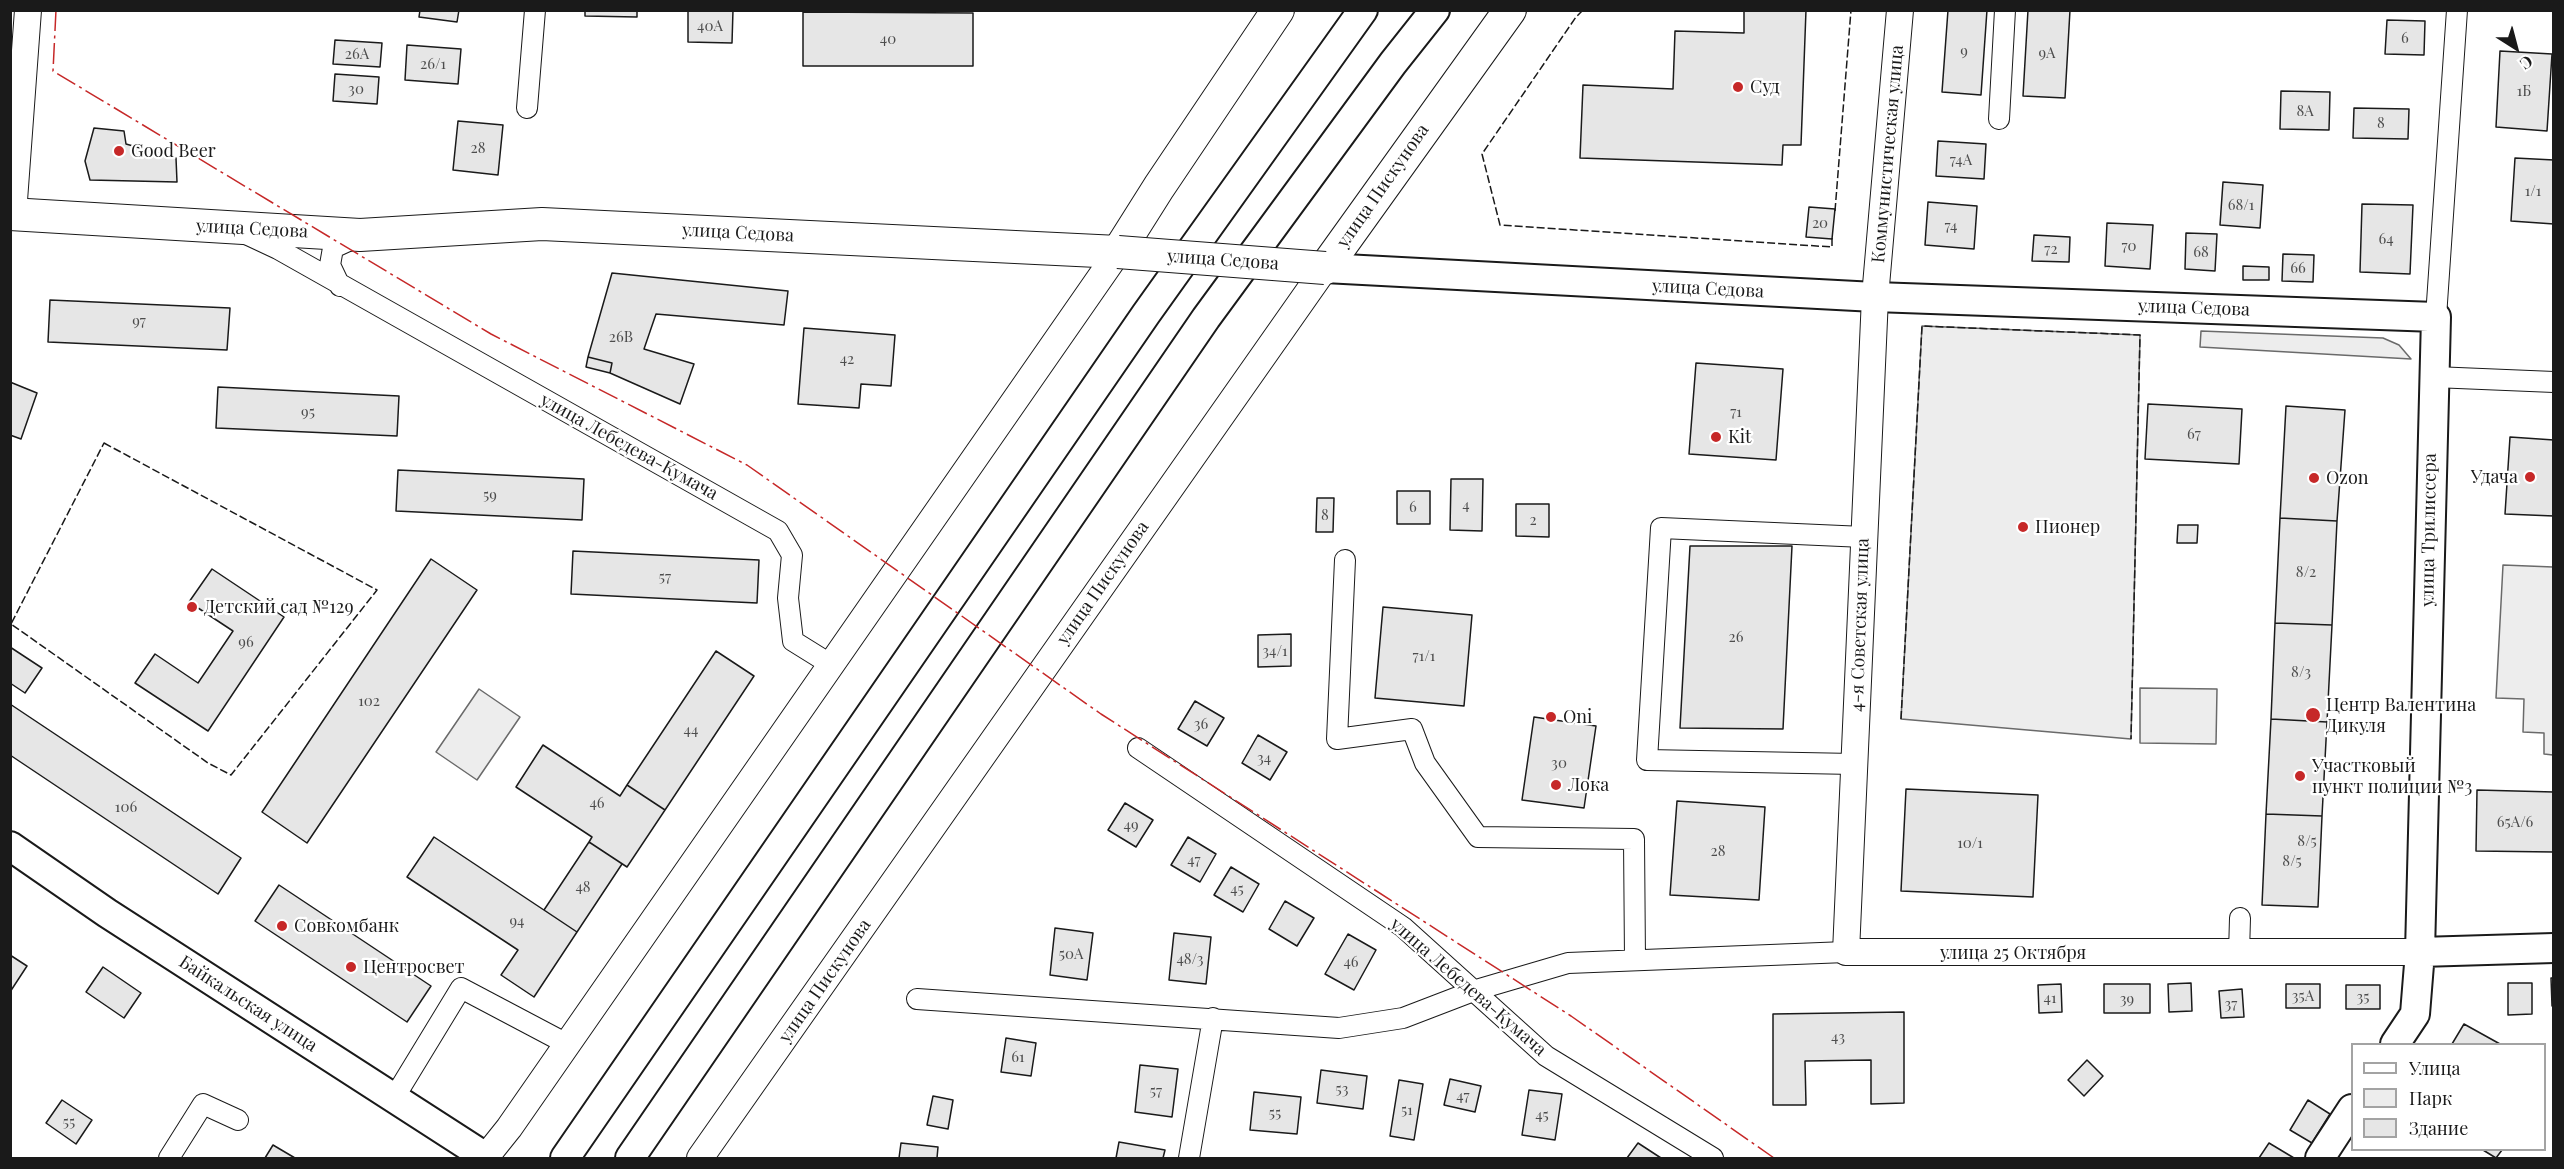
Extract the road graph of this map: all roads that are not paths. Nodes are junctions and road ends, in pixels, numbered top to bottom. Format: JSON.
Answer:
{"nodes":[{"id":1,"x":28,"y":10,"type":"edge"},
{"id":2,"x":535,"y":10,"type":"edge"},
{"id":3,"x":1278,"y":10,"type":"edge"},
{"id":4,"x":1363,"y":10,"type":"edge"},
{"id":5,"x":1435,"y":10,"type":"edge"},
{"id":6,"x":1510,"y":10,"type":"edge"},
{"id":7,"x":1900,"y":10,"type":"edge"},
{"id":8,"x":2005,"y":10,"type":"edge"},
{"id":9,"x":2457,"y":10,"type":"edge"},
{"id":10,"x":527,"y":108,"type":"dead end"},
{"id":11,"x":1999,"y":119,"type":"dead end"},
{"id":12,"x":12,"y":214,"type":"edge"},
{"id":13,"x":234,"y":228,"type":"junction"},
{"id":14,"x":360,"y":235,"type":"junction"},
{"id":15,"x":1118,"y":252,"type":"junction"},
{"id":16,"x":1325,"y":268,"type":"junction"},
{"id":17,"x":340,"y":286,"type":"junction"},
{"id":18,"x":1875,"y":297,"type":"junction"},
{"id":19,"x":2436,"y":317,"type":"junction"},
{"id":20,"x":2434,"y":377,"type":"junction"},
{"id":21,"x":2553,"y":382,"type":"edge"},
{"id":22,"x":1864,"y":537,"type":"junction"},
{"id":23,"x":1345,"y":560,"type":"dead end"},
{"id":24,"x":830,"y":664,"type":"junction"},
{"id":25,"x":1138,"y":748,"type":"dead end"},
{"id":26,"x":1854,"y":764,"type":"junction"},
{"id":27,"x":10,"y":846,"type":"edge"},
{"id":28,"x":2240,"y":918,"type":"dead end"},
{"id":29,"x":2553,"y":948,"type":"edge"},
{"id":30,"x":2420,"y":951,"type":"junction"},
{"id":31,"x":1846,"y":952,"type":"junction"},
{"id":32,"x":2240,"y":953,"type":"junction"},
{"id":33,"x":1635,"y":960,"type":"junction"},
{"id":34,"x":1476,"y":990,"type":"junction"},
{"id":35,"x":917,"y":999,"type":"dead end"},
{"id":36,"x":1213,"y":1018,"type":"junction"},
{"id":37,"x":2396,"y":1043,"type":"edge"},
{"id":38,"x":567,"y":1044,"type":"junction"},
{"id":39,"x":394,"y":1098,"type":"junction"},
{"id":40,"x":2351,"y":1111,"type":"edge"},
{"id":41,"x":238,"y":1120,"type":"dead end"},
{"id":42,"x":169,"y":1158,"type":"edge"},
{"id":43,"x":486,"y":1158,"type":"edge"},
{"id":44,"x":565,"y":1158,"type":"edge"},
{"id":45,"x":630,"y":1158,"type":"edge"},
{"id":46,"x":700,"y":1158,"type":"edge"},
{"id":47,"x":1189,"y":1158,"type":"edge"},
{"id":48,"x":1713,"y":1158,"type":"edge"},
{"id":49,"x":2320,"y":1158,"type":"edge"}],
"edges":[{"from":1,"to":12,"type":"street"},
{"from":2,"to":10,"type":"street"},
{"from":3,"to":15,"type":"main road"},
{"from":4,"to":44,"type":"main road"},
{"from":5,"to":45,"type":"main road"},
{"from":6,"to":16,"type":"main road","name":"улица Пискунова"},
{"from":7,"to":18,"type":"street","name":"Коммунистическая улица"},
{"from":8,"to":11,"type":"street"},
{"from":9,"to":19,"type":"street","name":"улица Трилиссера"},
{"from":12,"to":13,"type":"main road","name":"улица Седова"},
{"from":13,"to":14,"type":"main road","name":"улица Седова"},
{"from":13,"to":17,"type":"street","name":"улица Лебедева-Кумача"},
{"from":14,"to":15,"type":"main road","name":"улица Седова"},
{"from":14,"to":17,"type":"street"},
{"from":15,"to":16,"type":"main road","name":"улица Седова","bridge":true},
{"from":15,"to":24,"type":"street"},
{"from":16,"to":18,"type":"main road","name":"улица Седова"},
{"from":16,"to":46,"type":"street","name":"улица Пискунова"},
{"from":17,"to":24,"type":"street","name":"улица Лебедева-Кумача"},
{"from":18,"to":19,"type":"main road","name":"улица Седова"},
{"from":18,"to":22,"type":"street","name":"4-я Советская улица"},
{"from":19,"to":20,"type":"main road","name":"улица Трилиссера"},
{"from":20,"to":21,"type":"street"},
{"from":20,"to":30,"type":"main road","name":"улица Трилиссера"},
{"from":22,"to":26,"type":"street","name":"4-я Советская улица"},
{"from":22,"to":26,"type":"street"},
{"from":23,"to":33,"type":"street"},
{"from":24,"to":38,"type":"street"},
{"from":25,"to":34,"type":"street","name":"улица Лебедева-Кумача"},
{"from":26,"to":31,"type":"street","name":"4-я Советская улица"},
{"from":27,"to":39,"type":"main road","name":"Байкальская улица"},
{"from":28,"to":32,"type":"street"},
{"from":29,"to":30,"type":"main road","name":"улица 25 Октября"},
{"from":30,"to":32,"type":"street","name":"улица 25 Октября"},
{"from":30,"to":37,"type":"main road","name":"улица Трилиссера"},
{"from":31,"to":32,"type":"street","name":"улица 25 Октября"},
{"from":31,"to":33,"type":"street","name":"улица 25 Октября"},
{"from":33,"to":34,"type":"street","name":"улица 25 Октября"},
{"from":34,"to":36,"type":"street","name":"улица 25 Октября"},
{"from":34,"to":48,"type":"street","name":"улица Лебедева-Кумача"},
{"from":35,"to":36,"type":"street","name":"улица 25 Октября"},
{"from":36,"to":47,"type":"street"},
{"from":38,"to":39,"type":"street"},
{"from":38,"to":43,"type":"street"},
{"from":39,"to":43,"type":"main road","name":"Байкальская улица"},
{"from":40,"to":49,"type":"main road"},
{"from":41,"to":42,"type":"street"}]}
